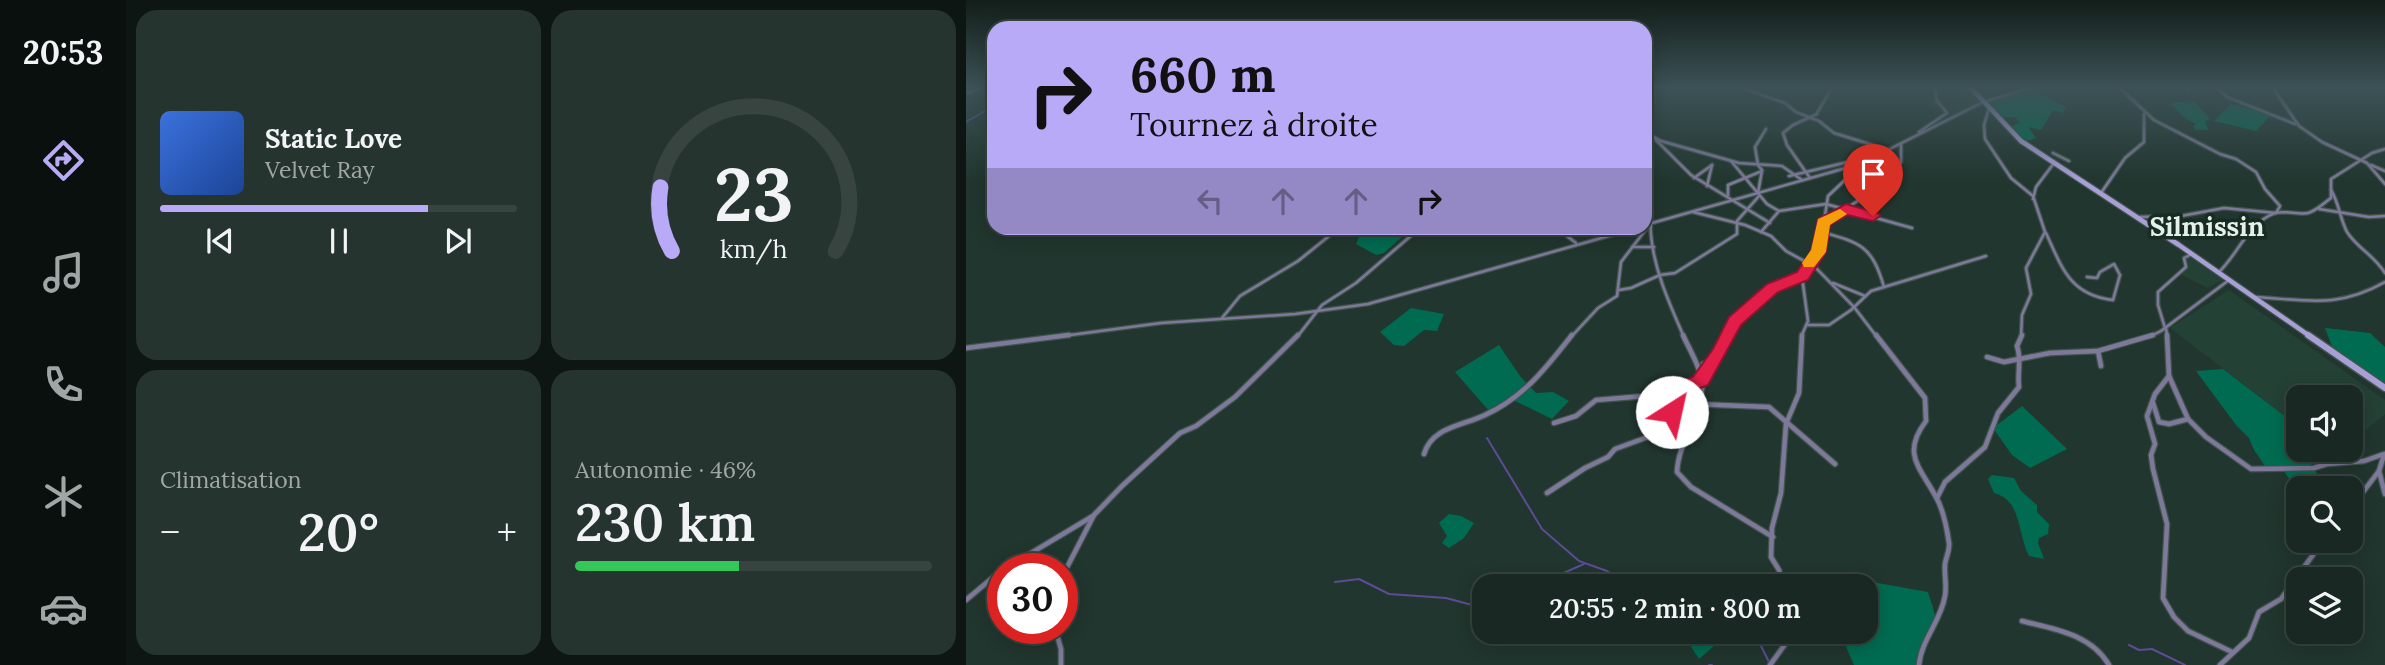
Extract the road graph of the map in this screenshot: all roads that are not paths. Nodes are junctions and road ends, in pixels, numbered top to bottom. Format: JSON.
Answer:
{"nodes":[{"id":1,"x":1806,"y":119,"type":"edge"},
{"id":2,"x":1816,"y":119,"type":"edge"},
{"id":3,"x":1939,"y":119,"type":"edge"},
{"id":4,"x":1949,"y":119,"type":"edge"},
{"id":5,"x":1986,"y":119,"type":"edge"},
{"id":6,"x":1999,"y":119,"type":"edge"},
{"id":7,"x":2143,"y":119,"type":"edge"},
{"id":8,"x":2156,"y":119,"type":"edge"},
{"id":9,"x":2284,"y":119,"type":"edge"},
{"id":10,"x":2294,"y":119,"type":"edge"},
{"id":11,"x":2297,"y":124,"type":"junction"},
{"id":12,"x":1766,"y":129,"type":"dead end"},
{"id":13,"x":1652,"y":134,"type":"edge"},
{"id":14,"x":1919,"y":134,"type":"junction"},
{"id":15,"x":1655,"y":138,"type":"junction"},
{"id":16,"x":1901,"y":144,"type":"junction"},
{"id":17,"x":2385,"y":149,"type":"edge"},
{"id":18,"x":1889,"y":150,"type":"junction"},
{"id":19,"x":1874,"y":156,"type":"junction"},
{"id":20,"x":2044,"y":156,"type":"junction"},
{"id":21,"x":1731,"y":161,"type":"junction"},
{"id":22,"x":1864,"y":162,"type":"junction"},
{"id":23,"x":2069,"y":162,"type":"dead end"},
{"id":24,"x":2365,"y":162,"type":"junction"},
{"id":25,"x":2054,"y":163,"type":"junction"},
{"id":26,"x":1758,"y":165,"type":"junction"},
{"id":27,"x":1768,"y":165,"type":"junction"},
{"id":28,"x":1762,"y":170,"type":"junction"},
{"id":29,"x":1807,"y":170,"type":"junction"},
{"id":30,"x":2385,"y":171,"type":"edge"},
{"id":31,"x":1791,"y":176,"type":"junction"},
{"id":32,"x":1744,"y":177,"type":"junction"},
{"id":33,"x":1695,"y":178,"type":"junction"},
{"id":34,"x":1811,"y":178,"type":"junction"},
{"id":35,"x":1803,"y":180,"type":"junction"},
{"id":36,"x":2385,"y":184,"type":"edge"},
{"id":37,"x":1707,"y":186,"type":"junction"},
{"id":38,"x":2330,"y":188,"type":"junction"},
{"id":39,"x":1760,"y":193,"type":"junction"},
{"id":40,"x":2101,"y":193,"type":"junction"},
{"id":41,"x":2025,"y":196,"type":"dead end"},
{"id":42,"x":1730,"y":199,"type":"junction"},
{"id":43,"x":2033,"y":199,"type":"junction"},
{"id":44,"x":1826,"y":204,"type":"junction"},
{"id":45,"x":1746,"y":208,"type":"junction"},
{"id":46,"x":1846,"y":209,"type":"junction"},
{"id":47,"x":2319,"y":209,"type":"junction"},
{"id":48,"x":1779,"y":211,"type":"junction"},
{"id":49,"x":2340,"y":211,"type":"junction"},
{"id":50,"x":1692,"y":212,"type":"junction"},
{"id":51,"x":2276,"y":213,"type":"junction"},
{"id":52,"x":2136,"y":216,"type":"junction"},
{"id":53,"x":2385,"y":216,"type":"edge"},
{"id":54,"x":1652,"y":223,"type":"edge"},
{"id":55,"x":1737,"y":223,"type":"junction"},
{"id":56,"x":1770,"y":223,"type":"junction"},
{"id":57,"x":1824,"y":223,"type":"junction"},
{"id":58,"x":1912,"y":228,"type":"dead end"},
{"id":59,"x":1761,"y":232,"type":"junction"},
{"id":60,"x":1822,"y":232,"type":"junction"},
{"id":61,"x":2045,"y":232,"type":"junction"},
{"id":62,"x":1330,"y":235,"type":"edge"},
{"id":63,"x":1412,"y":235,"type":"edge"},
{"id":64,"x":1562,"y":235,"type":"edge"},
{"id":65,"x":1609,"y":235,"type":"edge"},
{"id":66,"x":1641,"y":235,"type":"edge"},
{"id":67,"x":1651,"y":235,"type":"edge"},
{"id":68,"x":1577,"y":243,"type":"junction"},
{"id":69,"x":1632,"y":247,"type":"junction"},
{"id":70,"x":1654,"y":247,"type":"junction"},
{"id":71,"x":2192,"y":254,"type":"junction"},
{"id":72,"x":1986,"y":256,"type":"dead end"},
{"id":73,"x":1808,"y":264,"type":"junction"},
{"id":74,"x":2219,"y":272,"type":"junction"},
{"id":75,"x":2385,"y":273,"type":"edge"},
{"id":76,"x":1660,"y":275,"type":"junction"},
{"id":77,"x":1802,"y":276,"type":"junction"},
{"id":78,"x":2087,"y":277,"type":"dead end"},
{"id":79,"x":2229,"y":279,"type":"junction"},
{"id":80,"x":2385,"y":282,"type":"edge"},
{"id":81,"x":1831,"y":283,"type":"junction"},
{"id":82,"x":1884,"y":288,"type":"junction"},
{"id":83,"x":1619,"y":290,"type":"junction"},
{"id":84,"x":1865,"y":296,"type":"junction"},
{"id":85,"x":2253,"y":297,"type":"junction"},
{"id":86,"x":1854,"y":307,"type":"junction"},
{"id":87,"x":1315,"y":312,"type":"junction"},
{"id":88,"x":1222,"y":318,"type":"junction"},
{"id":89,"x":1807,"y":325,"type":"junction"},
{"id":90,"x":2166,"y":328,"type":"junction"},
{"id":91,"x":966,"y":348,"type":"edge"},
{"id":92,"x":2098,"y":351,"type":"junction"},
{"id":93,"x":1987,"y":357,"type":"dead end"},
{"id":94,"x":2021,"y":358,"type":"junction"},
{"id":95,"x":2101,"y":366,"type":"dead end"},
{"id":96,"x":2169,"y":376,"type":"junction"},
{"id":97,"x":1703,"y":377,"type":"junction"},
{"id":98,"x":1687,"y":386,"type":"junction"},
{"id":99,"x":2385,"y":388,"type":"edge"},
{"id":100,"x":1670,"y":394,"type":"junction"},
{"id":101,"x":1680,"y":400,"type":"junction"},
{"id":102,"x":2152,"y":401,"type":"junction"},
{"id":103,"x":1697,"y":404,"type":"junction"},
{"id":104,"x":2188,"y":419,"type":"junction"},
{"id":105,"x":1787,"y":421,"type":"junction"},
{"id":106,"x":1554,"y":423,"type":"dead end"},
{"id":107,"x":1424,"y":454,"type":"dead end"},
{"id":108,"x":2385,"y":454,"type":"edge"},
{"id":109,"x":1835,"y":464,"type":"dead end"},
{"id":110,"x":2379,"y":471,"type":"junction"},
{"id":111,"x":2363,"y":492,"type":"edge"},
{"id":112,"x":1546,"y":493,"type":"dead end"},
{"id":113,"x":2385,"y":494,"type":"edge"},
{"id":114,"x":1937,"y":498,"type":"junction"},
{"id":115,"x":1094,"y":515,"type":"junction"},
{"id":116,"x":1773,"y":537,"type":"junction"},
{"id":117,"x":1028,"y":553,"type":"edge"},
{"id":118,"x":1074,"y":553,"type":"edge"},
{"id":119,"x":2313,"y":553,"type":"edge"},
{"id":120,"x":1778,"y":574,"type":"edge"},
{"id":121,"x":987,"y":582,"type":"edge"},
{"id":122,"x":966,"y":600,"type":"edge"},
{"id":123,"x":2022,"y":621,"type":"dead end"},
{"id":124,"x":1060,"y":644,"type":"edge"},
{"id":125,"x":1788,"y":644,"type":"edge"},
{"id":126,"x":2232,"y":652,"type":"junction"},
{"id":127,"x":1061,"y":665,"type":"edge"},
{"id":128,"x":1770,"y":665,"type":"edge"},
{"id":129,"x":1919,"y":665,"type":"edge"},
{"id":130,"x":2109,"y":665,"type":"edge"},
{"id":131,"x":2220,"y":665,"type":"edge"}],
"edges":[{"from":1,"to":29,"type":"street"},
{"from":2,"to":18,"type":"street"},
{"from":3,"to":14,"type":"street"},
{"from":4,"to":14,"type":"street"},
{"from":5,"to":43,"type":"street"},
{"from":6,"to":20,"type":"street"},
{"from":7,"to":40,"type":"street"},
{"from":8,"to":51,"type":"street"},
{"from":9,"to":11,"type":"street"},
{"from":10,"to":11,"type":"street"},
{"from":11,"to":24,"type":"street"},
{"from":12,"to":26,"type":"street"},
{"from":13,"to":15,"type":"street"},
{"from":14,"to":16,"type":"street"},
{"from":15,"to":21,"type":"street"},
{"from":15,"to":33,"type":"street"},
{"from":16,"to":18,"type":"street"},
{"from":16,"to":46,"type":"street"},
{"from":17,"to":24,"type":"street"},
{"from":18,"to":19,"type":"street"},
{"from":19,"to":22,"type":"street"},
{"from":19,"to":29,"type":"street"},
{"from":20,"to":23,"type":"street"},
{"from":20,"to":25,"type":"street"},
{"from":21,"to":26,"type":"street"},
{"from":21,"to":32,"type":"street"},
{"from":22,"to":34,"type":"street"},
{"from":22,"to":44,"type":"street"},
{"from":24,"to":30,"type":"street"},
{"from":24,"to":36,"type":"street"},
{"from":24,"to":38,"type":"street"},
{"from":25,"to":40,"type":"street"},
{"from":25,"to":43,"type":"street"},
{"from":26,"to":27,"type":"street"},
{"from":26,"to":28,"type":"street"},
{"from":27,"to":28,"type":"street"},
{"from":27,"to":31,"type":"street"},
{"from":28,"to":32,"type":"street"},
{"from":28,"to":39,"type":"street"},
{"from":29,"to":31,"type":"street"},
{"from":29,"to":34,"type":"street"},
{"from":31,"to":35,"type":"street"},
{"from":32,"to":39,"type":"street"},
{"from":32,"to":42,"type":"street"},
{"from":33,"to":37,"type":"street"},
{"from":33,"to":37,"type":"street"},
{"from":34,"to":35,"type":"street"},
{"from":35,"to":39,"type":"street"},
{"from":37,"to":42,"type":"street"},
{"from":38,"to":47,"type":"street"},
{"from":38,"to":49,"type":"street"},
{"from":39,"to":42,"type":"street"},
{"from":39,"to":45,"type":"street"},
{"from":39,"to":48,"type":"street"},
{"from":40,"to":52,"type":"street"},
{"from":41,"to":43,"type":"street"},
{"from":42,"to":45,"type":"street"},
{"from":42,"to":50,"type":"street"},
{"from":43,"to":61,"type":"street"},
{"from":44,"to":46,"type":"street"},
{"from":44,"to":48,"type":"street"},
{"from":44,"to":57,"type":"street"},
{"from":45,"to":55,"type":"street"},
{"from":45,"to":56,"type":"street"},
{"from":46,"to":57,"type":"street"},
{"from":46,"to":58,"type":"street"},
{"from":47,"to":49,"type":"street"},
{"from":47,"to":51,"type":"street"},
{"from":48,"to":56,"type":"street"},
{"from":49,"to":53,"type":"street"},
{"from":49,"to":75,"type":"street"},
{"from":50,"to":54,"type":"street"},
{"from":50,"to":55,"type":"street"},
{"from":51,"to":52,"type":"street"},
{"from":51,"to":74,"type":"street"},
{"from":52,"to":71,"type":"street"},
{"from":55,"to":59,"type":"street"},
{"from":55,"to":76,"type":"street"},
{"from":56,"to":59,"type":"street"},
{"from":57,"to":60,"type":"street"},
{"from":59,"to":73,"type":"street"},
{"from":60,"to":73,"type":"street"},
{"from":60,"to":82,"type":"street"},
{"from":61,"to":78,"type":"street"},
{"from":61,"to":94,"type":"street"},
{"from":62,"to":88,"type":"street"},
{"from":63,"to":87,"type":"street"},
{"from":64,"to":68,"type":"street"},
{"from":65,"to":68,"type":"street"},
{"from":66,"to":69,"type":"street"},
{"from":67,"to":70,"type":"street"},
{"from":68,"to":87,"type":"street"},
{"from":69,"to":70,"type":"street"},
{"from":69,"to":83,"type":"street"},
{"from":70,"to":76,"type":"street"},
{"from":71,"to":74,"type":"street"},
{"from":71,"to":90,"type":"street"},
{"from":72,"to":82,"type":"street"},
{"from":73,"to":77,"type":"street"},
{"from":73,"to":81,"type":"street"},
{"from":74,"to":79,"type":"street"},
{"from":76,"to":83,"type":"street"},
{"from":76,"to":97,"type":"street"},
{"from":77,"to":89,"type":"street"},
{"from":77,"to":97,"type":"street"},
{"from":79,"to":85,"type":"street"},
{"from":79,"to":90,"type":"street"},
{"from":80,"to":85,"type":"street"},
{"from":81,"to":84,"type":"street"},
{"from":81,"to":86,"type":"street"},
{"from":82,"to":84,"type":"street"},
{"from":83,"to":107,"type":"street"},
{"from":84,"to":86,"type":"street"},
{"from":85,"to":99,"type":"street"},
{"from":86,"to":89,"type":"street"},
{"from":86,"to":114,"type":"street"},
{"from":87,"to":88,"type":"street"},
{"from":87,"to":115,"type":"street"},
{"from":88,"to":91,"type":"street"},
{"from":89,"to":105,"type":"street"},
{"from":90,"to":92,"type":"street"},
{"from":90,"to":96,"type":"street"},
{"from":92,"to":94,"type":"street"},
{"from":92,"to":95,"type":"street"},
{"from":93,"to":94,"type":"street"},
{"from":94,"to":114,"type":"street"},
{"from":96,"to":102,"type":"street"},
{"from":96,"to":104,"type":"street"},
{"from":97,"to":98,"type":"street"},
{"from":97,"to":103,"type":"street"},
{"from":98,"to":100,"type":"street"},
{"from":98,"to":101,"type":"street"},
{"from":100,"to":101,"type":"street"},
{"from":100,"to":106,"type":"street"},
{"from":101,"to":103,"type":"street"},
{"from":101,"to":112,"type":"street"},
{"from":102,"to":104,"type":"street"},
{"from":102,"to":126,"type":"street"},
{"from":103,"to":105,"type":"street"},
{"from":103,"to":116,"type":"street"},
{"from":104,"to":108,"type":"street"},
{"from":105,"to":109,"type":"street"},
{"from":105,"to":116,"type":"street"},
{"from":108,"to":110,"type":"street"},
{"from":110,"to":111,"type":"street"},
{"from":110,"to":113,"type":"street"},
{"from":114,"to":129,"type":"street"},
{"from":115,"to":117,"type":"street"},
{"from":115,"to":118,"type":"street"},
{"from":116,"to":120,"type":"street"},
{"from":119,"to":126,"type":"street"},
{"from":121,"to":122,"type":"street"},
{"from":123,"to":130,"type":"street"},
{"from":124,"to":127,"type":"street"},
{"from":125,"to":128,"type":"street"},
{"from":126,"to":131,"type":"street"}]}
